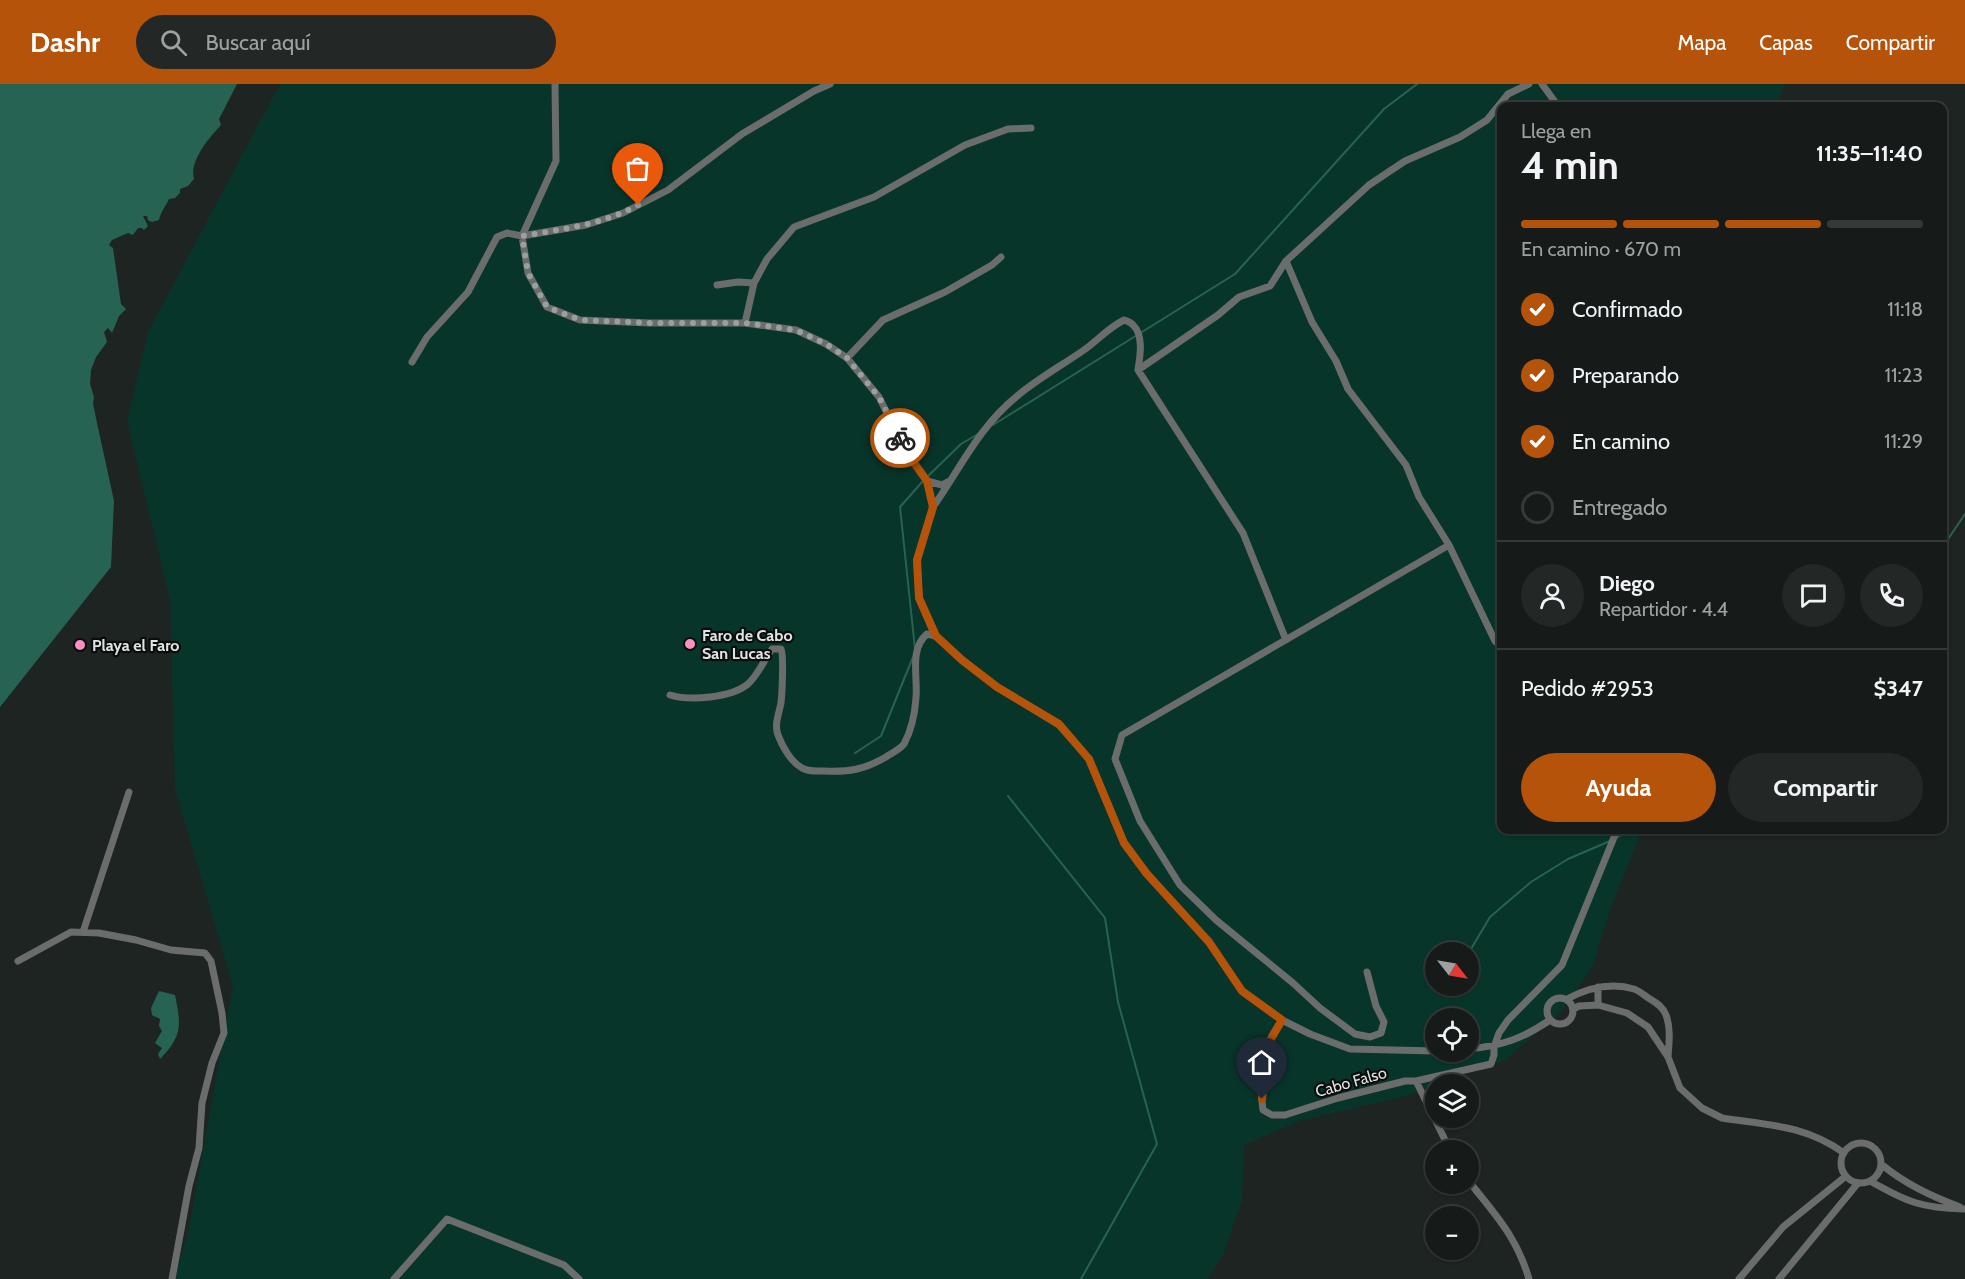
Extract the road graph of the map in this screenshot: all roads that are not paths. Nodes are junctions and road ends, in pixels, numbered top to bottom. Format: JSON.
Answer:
{"nodes":[{"id":1,"x":555,"y":84,"type":"edge"},
{"id":2,"x":830,"y":84,"type":"edge"},
{"id":3,"x":1529,"y":84,"type":"edge"},
{"id":4,"x":1542,"y":84,"type":"edge"},
{"id":5,"x":1502,"y":102,"type":"edge"},
{"id":6,"x":1555,"y":102,"type":"edge"},
{"id":7,"x":1497,"y":108,"type":"edge"},
{"id":8,"x":1031,"y":128,"type":"dead end"},
{"id":9,"x":522,"y":236,"type":"junction"},
{"id":10,"x":1001,"y":257,"type":"dead end"},
{"id":11,"x":1286,"y":261,"type":"junction"},
{"id":12,"x":754,"y":284,"type":"junction"},
{"id":13,"x":717,"y":285,"type":"dead end"},
{"id":14,"x":745,"y":323,"type":"junction"},
{"id":15,"x":847,"y":358,"type":"junction"},
{"id":16,"x":412,"y":362,"type":"dead end"},
{"id":17,"x":1138,"y":370,"type":"junction"},
{"id":18,"x":927,"y":481,"type":"junction"},
{"id":19,"x":950,"y":481,"type":"junction"},
{"id":20,"x":933,"y":507,"type":"junction"},
{"id":21,"x":1449,"y":545,"type":"junction"},
{"id":22,"x":936,"y":636,"type":"junction"},
{"id":23,"x":1286,"y":640,"type":"junction"},
{"id":24,"x":1497,"y":643,"type":"edge"},
{"id":25,"x":670,"y":695,"type":"dead end"},
{"id":26,"x":129,"y":792,"type":"dead end"},
{"id":27,"x":1615,"y":834,"type":"edge"},
{"id":28,"x":83,"y":932,"type":"junction"},
{"id":29,"x":18,"y":961,"type":"dead end"},
{"id":30,"x":1367,"y":972,"type":"dead end"},
{"id":31,"x":1598,"y":987,"type":"junction"},
{"id":32,"x":1566,"y":999,"type":"junction"},
{"id":33,"x":1598,"y":1005,"type":"junction"},
{"id":34,"x":1573,"y":1010,"type":"junction"},
{"id":35,"x":1282,"y":1020,"type":"junction"},
{"id":36,"x":1550,"y":1020,"type":"junction"},
{"id":37,"x":1669,"y":1033,"type":"junction"},
{"id":38,"x":1656,"y":1041,"type":"junction"},
{"id":39,"x":1494,"y":1047,"type":"junction"},
{"id":40,"x":1479,"y":1048,"type":"edge"},
{"id":41,"x":1425,"y":1051,"type":"edge"},
{"id":42,"x":1668,"y":1057,"type":"junction"},
{"id":43,"x":1416,"y":1081,"type":"junction"},
{"id":44,"x":1445,"y":1140,"type":"edge"},
{"id":45,"x":1844,"y":1153,"type":"junction"},
{"id":46,"x":1881,"y":1164,"type":"junction"},
{"id":47,"x":1846,"y":1176,"type":"junction"},
{"id":48,"x":1870,"y":1181,"type":"junction"},
{"id":49,"x":1858,"y":1183,"type":"junction"},
{"id":50,"x":1479,"y":1194,"type":"edge"},
{"id":51,"x":1964,"y":1209,"type":"edge"},
{"id":52,"x":172,"y":1279,"type":"edge"},
{"id":53,"x":394,"y":1279,"type":"edge"},
{"id":54,"x":579,"y":1279,"type":"edge"},
{"id":55,"x":1529,"y":1279,"type":"edge"},
{"id":56,"x":1739,"y":1279,"type":"edge"},
{"id":57,"x":1779,"y":1279,"type":"edge"}],
"edges":[{"from":1,"to":9,"type":"street"},
{"from":2,"to":9,"type":"street"},
{"from":3,"to":5,"type":"street"},
{"from":4,"to":6,"type":"street"},
{"from":7,"to":11,"type":"street"},
{"from":8,"to":12,"type":"street"},
{"from":9,"to":14,"type":"street"},
{"from":9,"to":16,"type":"street"},
{"from":10,"to":15,"type":"street"},
{"from":11,"to":17,"type":"street"},
{"from":11,"to":21,"type":"street"},
{"from":12,"to":13,"type":"street"},
{"from":12,"to":14,"type":"street"},
{"from":14,"to":15,"type":"street"},
{"from":15,"to":18,"type":"street"},
{"from":17,"to":19,"type":"street"},
{"from":17,"to":23,"type":"street"},
{"from":18,"to":19,"type":"street"},
{"from":18,"to":20,"type":"street"},
{"from":19,"to":20,"type":"street"},
{"from":20,"to":22,"type":"street"},
{"from":21,"to":23,"type":"street"},
{"from":21,"to":24,"type":"street"},
{"from":22,"to":25,"type":"street"},
{"from":22,"to":35,"type":"street"},
{"from":23,"to":30,"type":"street"},
{"from":26,"to":28,"type":"street"},
{"from":27,"to":39,"type":"street"},
{"from":28,"to":29,"type":"street"},
{"from":28,"to":52,"type":"street"},
{"from":31,"to":32,"type":"street"},
{"from":31,"to":33,"type":"street"},
{"from":31,"to":37,"type":"street"},
{"from":32,"to":34,"type":"street"},
{"from":32,"to":36,"type":"street"},
{"from":33,"to":34,"type":"street"},
{"from":33,"to":38,"type":"street"},
{"from":34,"to":36,"type":"street"},
{"from":35,"to":41,"type":"street"},
{"from":35,"to":43,"type":"street","name":"Cabo Falso"},
{"from":36,"to":39,"type":"street"},
{"from":37,"to":38,"type":"street"},
{"from":37,"to":42,"type":"street"},
{"from":38,"to":42,"type":"street"},
{"from":39,"to":40,"type":"street"},
{"from":39,"to":43,"type":"street"},
{"from":42,"to":45,"type":"street"},
{"from":43,"to":44,"type":"street"},
{"from":45,"to":46,"type":"street"},
{"from":45,"to":47,"type":"street"},
{"from":46,"to":48,"type":"street"},
{"from":46,"to":51,"type":"street"},
{"from":47,"to":49,"type":"street"},
{"from":47,"to":56,"type":"street"},
{"from":48,"to":49,"type":"street"},
{"from":48,"to":51,"type":"street"},
{"from":49,"to":57,"type":"street"},
{"from":50,"to":55,"type":"street"},
{"from":53,"to":54,"type":"street"}]}
